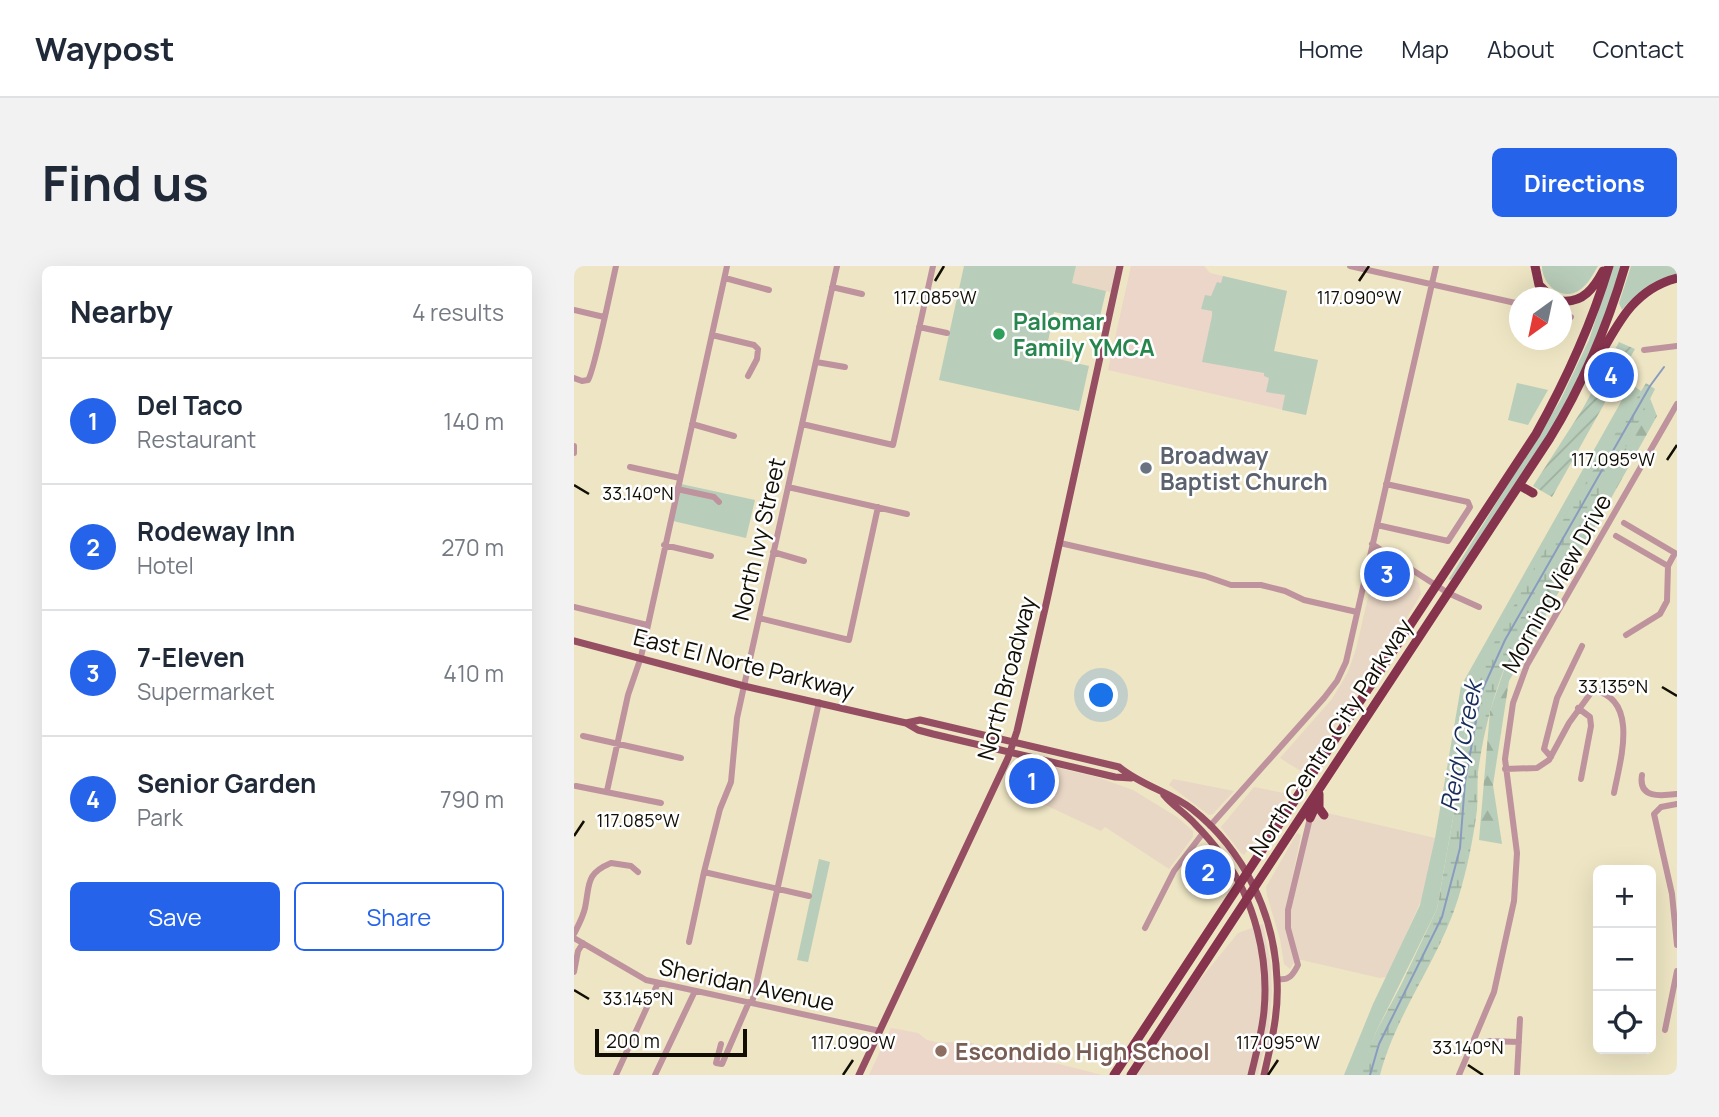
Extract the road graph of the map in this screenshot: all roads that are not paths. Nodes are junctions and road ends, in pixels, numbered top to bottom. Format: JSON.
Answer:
{"nodes":[{"id":1,"x":616,"y":266,"type":"edge"},
{"id":2,"x":727,"y":266,"type":"edge"},
{"id":3,"x":837,"y":266,"type":"edge"},
{"id":4,"x":933,"y":266,"type":"edge"},
{"id":5,"x":1120,"y":266,"type":"edge"},
{"id":6,"x":1350,"y":266,"type":"edge"},
{"id":7,"x":1436,"y":266,"type":"edge"},
{"id":8,"x":1535,"y":266,"type":"edge"},
{"id":9,"x":1607,"y":266,"type":"edge"},
{"id":10,"x":1625,"y":266,"type":"edge"},
{"id":11,"x":725,"y":278,"type":"junction"},
{"id":12,"x":1677,"y":278,"type":"edge"},
{"id":13,"x":1432,"y":284,"type":"junction"},
{"id":14,"x":832,"y":287,"type":"junction"},
{"id":15,"x":1541,"y":287,"type":"edge"},
{"id":16,"x":769,"y":290,"type":"dead end"},
{"id":17,"x":862,"y":294,"type":"dead end"},
{"id":18,"x":1572,"y":301,"type":"edge"},
{"id":19,"x":1509,"y":302,"type":"edge"},
{"id":20,"x":574,"y":310,"type":"edge"},
{"id":21,"x":604,"y":317,"type":"junction"},
{"id":22,"x":919,"y":327,"type":"junction"},
{"id":23,"x":947,"y":333,"type":"dead end"},
{"id":24,"x":712,"y":335,"type":"junction"},
{"id":25,"x":1677,"y":346,"type":"edge"},
{"id":26,"x":1644,"y":350,"type":"dead end"},
{"id":27,"x":816,"y":362,"type":"junction"},
{"id":28,"x":845,"y":367,"type":"dead end"},
{"id":29,"x":748,"y":376,"type":"dead end"},
{"id":30,"x":574,"y":378,"type":"edge"},
{"id":31,"x":1677,"y":404,"type":"edge"},
{"id":32,"x":1569,"y":407,"type":"junction"},
{"id":33,"x":692,"y":424,"type":"junction"},
{"id":34,"x":802,"y":424,"type":"junction"},
{"id":35,"x":734,"y":436,"type":"dead end"},
{"id":36,"x":574,"y":446,"type":"edge"},
{"id":37,"x":574,"y":453,"type":"edge"},
{"id":38,"x":630,"y":467,"type":"dead end"},
{"id":39,"x":680,"y":478,"type":"junction"},
{"id":40,"x":1386,"y":484,"type":"junction"},
{"id":41,"x":1519,"y":485,"type":"junction"},
{"id":42,"x":788,"y":486,"type":"junction"},
{"id":43,"x":677,"y":489,"type":"junction"},
{"id":44,"x":1533,"y":493,"type":"dead end"},
{"id":45,"x":719,"y":502,"type":"dead end"},
{"id":46,"x":878,"y":507,"type":"junction"},
{"id":47,"x":907,"y":514,"type":"dead end"},
{"id":48,"x":1624,"y":523,"type":"dead end"},
{"id":49,"x":1377,"y":525,"type":"junction"},
{"id":50,"x":1616,"y":536,"type":"dead end"},
{"id":51,"x":1059,"y":543,"type":"junction"},
{"id":52,"x":1373,"y":544,"type":"junction"},
{"id":53,"x":664,"y":545,"type":"junction"},
{"id":54,"x":773,"y":552,"type":"junction"},
{"id":55,"x":711,"y":556,"type":"dead end"},
{"id":56,"x":804,"y":561,"type":"dead end"},
{"id":57,"x":1668,"y":566,"type":"junction"},
{"id":58,"x":1437,"y":586,"type":"junction"},
{"id":59,"x":1448,"y":593,"type":"junction"},
{"id":60,"x":574,"y":607,"type":"edge"},
{"id":61,"x":1479,"y":607,"type":"dead end"},
{"id":62,"x":1357,"y":612,"type":"junction"},
{"id":63,"x":759,"y":618,"type":"junction"},
{"id":64,"x":647,"y":625,"type":"junction"},
{"id":65,"x":1626,"y":635,"type":"dead end"},
{"id":66,"x":574,"y":641,"type":"edge"},
{"id":67,"x":1582,"y":646,"type":"dead end"},
{"id":68,"x":641,"y":657,"type":"junction"},
{"id":69,"x":744,"y":686,"type":"junction"},
{"id":70,"x":819,"y":702,"type":"junction"},
{"id":71,"x":1578,"y":708,"type":"junction"},
{"id":72,"x":906,"y":723,"type":"junction"},
{"id":73,"x":583,"y":736,"type":"dead end"},
{"id":74,"x":1014,"y":741,"type":"junction"},
{"id":75,"x":616,"y":744,"type":"junction"},
{"id":76,"x":1010,"y":752,"type":"junction"},
{"id":77,"x":1550,"y":757,"type":"junction"},
{"id":78,"x":681,"y":758,"type":"dead end"},
{"id":79,"x":1505,"y":769,"type":"junction"},
{"id":80,"x":1642,"y":775,"type":"dead end"},
{"id":81,"x":1132,"y":778,"type":"junction"},
{"id":82,"x":1581,"y":779,"type":"dead end"},
{"id":83,"x":576,"y":786,"type":"dead end"},
{"id":84,"x":607,"y":791,"type":"junction"},
{"id":85,"x":1614,"y":793,"type":"dead end"},
{"id":86,"x":1163,"y":794,"type":"junction"},
{"id":87,"x":1677,"y":794,"type":"edge"},
{"id":88,"x":1318,"y":796,"type":"junction"},
{"id":89,"x":661,"y":803,"type":"dead end"},
{"id":90,"x":1677,"y":804,"type":"edge"},
{"id":91,"x":1324,"y":815,"type":"dead end"},
{"id":92,"x":1310,"y":818,"type":"joint"},
{"id":93,"x":1210,"y":826,"type":"junction"},
{"id":94,"x":1203,"y":833,"type":"junction"},
{"id":95,"x":638,"y":872,"type":"dead end"},
{"id":96,"x":704,"y":872,"type":"junction"},
{"id":97,"x":1247,"y":874,"type":"junction"},
{"id":98,"x":1240,"y":885,"type":"junction"},
{"id":99,"x":1254,"y":888,"type":"junction"},
{"id":100,"x":777,"y":889,"type":"junction"},
{"id":101,"x":809,"y":896,"type":"dead end"},
{"id":102,"x":1246,"y":900,"type":"junction"},
{"id":103,"x":1145,"y":928,"type":"dead end"},
{"id":104,"x":574,"y":936,"type":"edge"},
{"id":105,"x":583,"y":943,"type":"junction"},
{"id":106,"x":689,"y":943,"type":"dead end"},
{"id":107,"x":1677,"y":943,"type":"edge"},
{"id":108,"x":1677,"y":971,"type":"edge"},
{"id":109,"x":574,"y":972,"type":"edge"},
{"id":110,"x":1278,"y":979,"type":"junction"},
{"id":111,"x":658,"y":983,"type":"junction"},
{"id":112,"x":695,"y":991,"type":"junction"},
{"id":113,"x":750,"y":1003,"type":"junction"},
{"id":114,"x":1520,"y":1019,"type":"dead end"},
{"id":115,"x":1665,"y":1030,"type":"dead end"},
{"id":116,"x":880,"y":1031,"type":"junction"},
{"id":117,"x":1488,"y":1041,"type":"dead end"},
{"id":118,"x":1518,"y":1042,"type":"junction"},
{"id":119,"x":721,"y":1044,"type":"dead end"},
{"id":120,"x":616,"y":1075,"type":"edge"},
{"id":121,"x":655,"y":1075,"type":"edge"},
{"id":122,"x":859,"y":1075,"type":"edge"},
{"id":123,"x":1114,"y":1075,"type":"edge"},
{"id":124,"x":1131,"y":1075,"type":"edge"},
{"id":125,"x":1251,"y":1075,"type":"edge"},
{"id":126,"x":1264,"y":1075,"type":"edge"},
{"id":127,"x":1458,"y":1075,"type":"edge"},
{"id":128,"x":1517,"y":1075,"type":"edge"}],
"edges":[{"from":1,"to":21,"type":"street"},
{"from":2,"to":11,"type":"street"},
{"from":3,"to":14,"type":"street","name":"North Ivy Street"},
{"from":4,"to":22,"type":"street"},
{"from":5,"to":51,"type":"main road","name":"North Broadway"},
{"from":6,"to":13,"type":"street"},
{"from":7,"to":13,"type":"street"},
{"from":8,"to":15,"type":"highway"},
{"from":9,"to":18,"type":"highway"},
{"from":9,"to":58,"type":"highway","name":"North Centre City Parkway"},
{"from":10,"to":32,"type":"highway","name":"North Centre City Parkway"},
{"from":11,"to":16,"type":"street"},
{"from":11,"to":24,"type":"street"},
{"from":12,"to":32,"type":"highway"},
{"from":13,"to":19,"type":"street"},
{"from":13,"to":40,"type":"street"},
{"from":14,"to":17,"type":"street"},
{"from":14,"to":27,"type":"street","name":"North Ivy Street"},
{"from":20,"to":21,"type":"street"},
{"from":21,"to":30,"type":"street"},
{"from":22,"to":23,"type":"street"},
{"from":22,"to":34,"type":"street"},
{"from":24,"to":29,"type":"street"},
{"from":24,"to":33,"type":"street"},
{"from":25,"to":26,"type":"street"},
{"from":27,"to":28,"type":"street"},
{"from":27,"to":34,"type":"street","name":"North Ivy Street"},
{"from":31,"to":79,"type":"street","name":"Morning View Drive"},
{"from":32,"to":41,"type":"highway","name":"North Centre City Parkway"},
{"from":33,"to":35,"type":"street"},
{"from":33,"to":39,"type":"street"},
{"from":34,"to":42,"type":"street","name":"North Ivy Street"},
{"from":36,"to":37,"type":"street"},
{"from":38,"to":39,"type":"street"},
{"from":39,"to":43,"type":"street"},
{"from":40,"to":49,"type":"street"},
{"from":40,"to":49,"type":"street"},
{"from":41,"to":44,"type":"highway"},
{"from":41,"to":59,"type":"highway","name":"North Centre City Parkway"},
{"from":42,"to":46,"type":"street"},
{"from":42,"to":54,"type":"street","name":"North Ivy Street"},
{"from":43,"to":45,"type":"street"},
{"from":43,"to":53,"type":"street"},
{"from":46,"to":47,"type":"street"},
{"from":46,"to":63,"type":"street"},
{"from":48,"to":57,"type":"street"},
{"from":49,"to":52,"type":"street"},
{"from":50,"to":57,"type":"street"},
{"from":51,"to":62,"type":"street"},
{"from":51,"to":74,"type":"main road","name":"North Broadway"},
{"from":52,"to":58,"type":"street"},
{"from":52,"to":62,"type":"street"},
{"from":53,"to":55,"type":"street"},
{"from":53,"to":64,"type":"street"},
{"from":54,"to":56,"type":"street"},
{"from":54,"to":63,"type":"street","name":"North Ivy Street"},
{"from":57,"to":65,"type":"street"},
{"from":58,"to":59,"type":"street"},
{"from":58,"to":97,"type":"highway","name":"North Centre City Parkway"},
{"from":59,"to":61,"type":"street"},
{"from":59,"to":88,"type":"highway","name":"North Centre City Parkway"},
{"from":60,"to":64,"type":"street"},
{"from":62,"to":93,"type":"street"},
{"from":63,"to":69,"type":"street","name":"North Ivy Street"},
{"from":64,"to":68,"type":"street"},
{"from":66,"to":68,"type":"main road","name":"East El Norte Parkway"},
{"from":67,"to":77,"type":"street"},
{"from":68,"to":69,"type":"main road","name":"East El Norte Parkway"},
{"from":68,"to":75,"type":"street"},
{"from":69,"to":70,"type":"main road","name":"East El Norte Parkway"},
{"from":69,"to":96,"type":"street","name":"North Ivy Street"},
{"from":70,"to":72,"type":"main road","name":"East El Norte Parkway"},
{"from":70,"to":100,"type":"street"},
{"from":71,"to":77,"type":"street"},
{"from":71,"to":82,"type":"street"},
{"from":71,"to":85,"type":"street"},
{"from":72,"to":74,"type":"main road","name":"East El Norte Parkway"},
{"from":72,"to":76,"type":"main road","name":"East El Norte Parkway"},
{"from":73,"to":75,"type":"street"},
{"from":74,"to":76,"type":"main road","name":"North Broadway"},
{"from":74,"to":81,"type":"main road","name":"East El Norte Parkway"},
{"from":75,"to":78,"type":"street"},
{"from":75,"to":84,"type":"street"},
{"from":76,"to":81,"type":"main road","name":"East El Norte Parkway"},
{"from":76,"to":116,"type":"main road","name":"North Broadway"},
{"from":77,"to":79,"type":"street"},
{"from":79,"to":127,"type":"street","name":"Morning View Drive"},
{"from":80,"to":87,"type":"street"},
{"from":81,"to":86,"type":"main road","name":"East El Norte Parkway"},
{"from":83,"to":84,"type":"street"},
{"from":84,"to":89,"type":"street"},
{"from":86,"to":93,"type":"main road"},
{"from":86,"to":94,"type":"main road"},
{"from":88,"to":91,"type":"highway"},
{"from":88,"to":92,"type":"highway"},
{"from":88,"to":99,"type":"highway","name":"North Centre City Parkway"},
{"from":90,"to":107,"type":"street"},
{"from":92,"to":110,"type":"street"},
{"from":93,"to":97,"type":"main road"},
{"from":94,"to":98,"type":"main road"},
{"from":94,"to":103,"type":"street"},
{"from":95,"to":104,"type":"street"},
{"from":96,"to":100,"type":"street"},
{"from":96,"to":106,"type":"street","name":"North Ivy Street"},
{"from":97,"to":98,"type":"highway","name":"North Centre City Parkway"},
{"from":97,"to":99,"type":"main road"},
{"from":98,"to":102,"type":"main road"},
{"from":98,"to":123,"type":"highway","name":"North Centre City Parkway"},
{"from":99,"to":102,"type":"highway","name":"North Centre City Parkway"},
{"from":99,"to":110,"type":"main road"},
{"from":100,"to":101,"type":"street"},
{"from":100,"to":113,"type":"street"},
{"from":102,"to":124,"type":"highway","name":"North Centre City Parkway"},
{"from":102,"to":125,"type":"main road"},
{"from":104,"to":105,"type":"street","name":"Sheridan Avenue"},
{"from":105,"to":109,"type":"street"},
{"from":105,"to":111,"type":"street","name":"Sheridan Avenue"},
{"from":108,"to":115,"type":"street"},
{"from":110,"to":126,"type":"main road"},
{"from":111,"to":112,"type":"street","name":"Sheridan Avenue"},
{"from":111,"to":120,"type":"street"},
{"from":112,"to":113,"type":"street","name":"Sheridan Avenue"},
{"from":112,"to":121,"type":"street"},
{"from":113,"to":116,"type":"street","name":"Sheridan Avenue"},
{"from":113,"to":119,"type":"street"},
{"from":114,"to":118,"type":"street"},
{"from":116,"to":122,"type":"main road","name":"North Broadway"},
{"from":117,"to":118,"type":"street"},
{"from":118,"to":128,"type":"street"}]}
